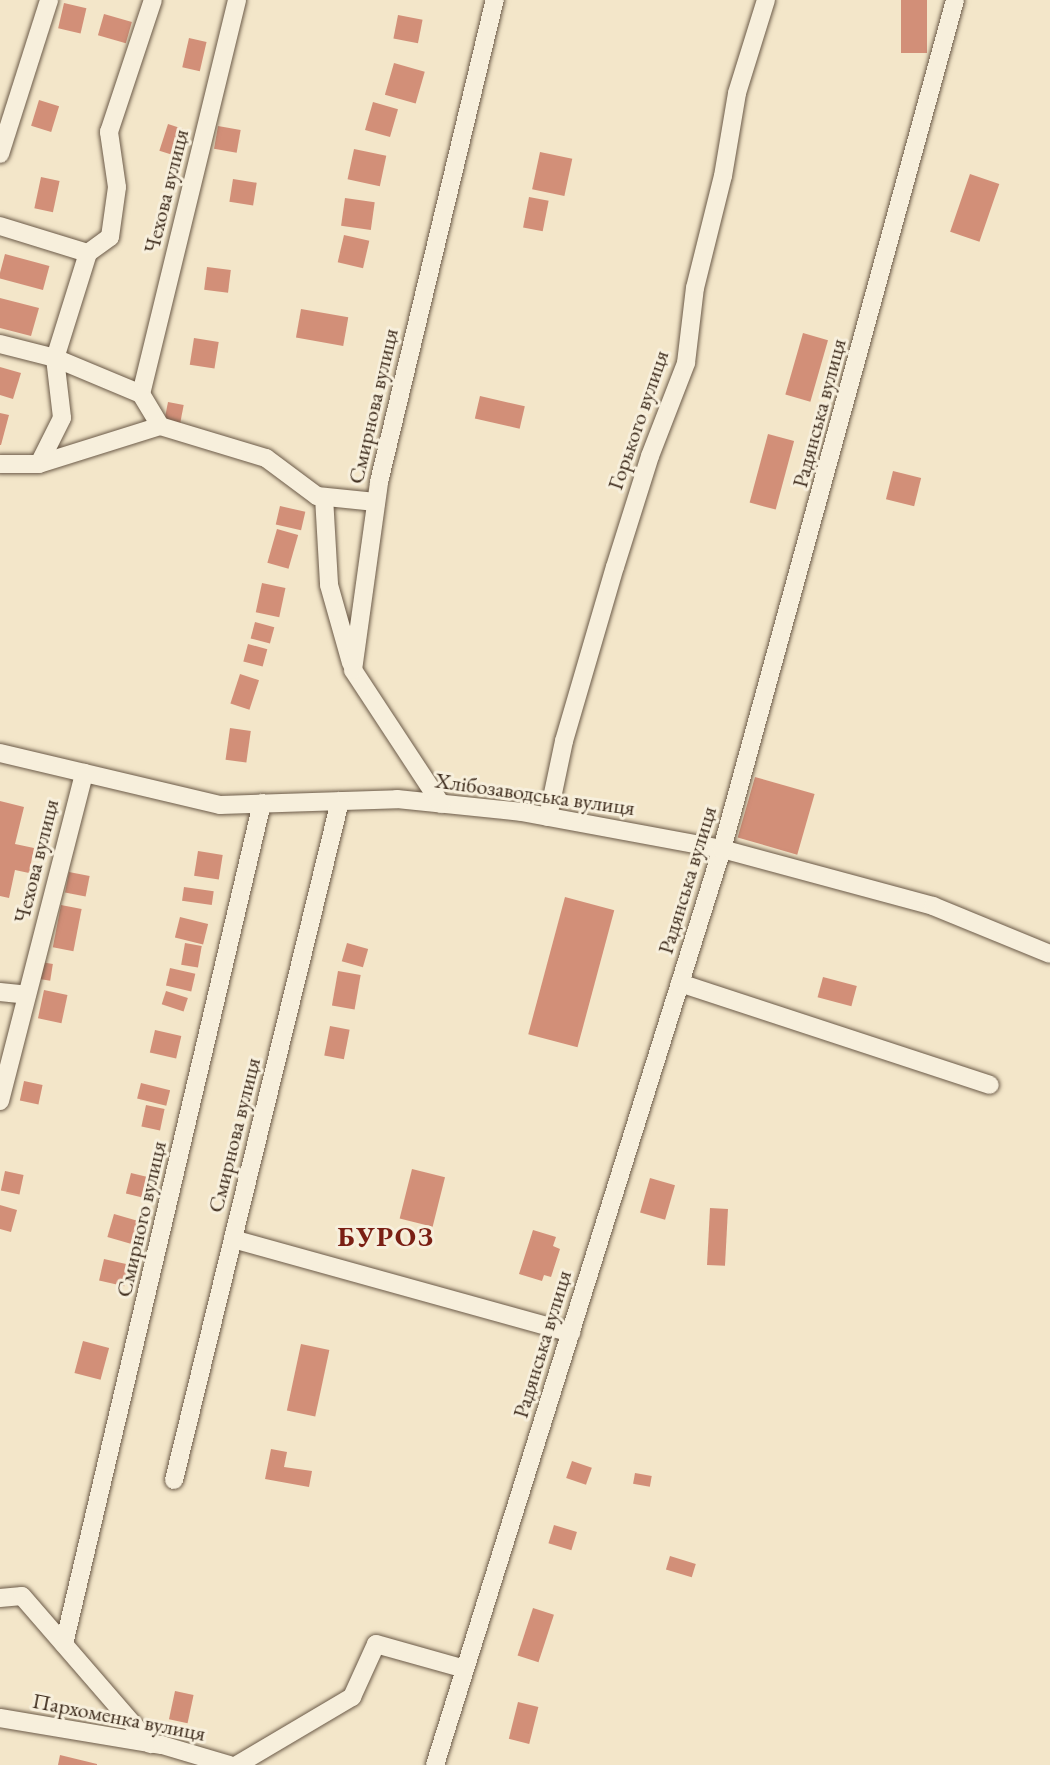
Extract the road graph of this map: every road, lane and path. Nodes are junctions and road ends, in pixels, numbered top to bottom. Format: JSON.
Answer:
{"nodes":[{"id":1,"x":49,"y":0,"type":"edge"},
{"id":2,"x":153,"y":0,"type":"edge"},
{"id":3,"x":237,"y":0,"type":"edge"},
{"id":4,"x":495,"y":0,"type":"edge"},
{"id":5,"x":766,"y":0,"type":"edge"},
{"id":6,"x":955,"y":0,"type":"edge"},
{"id":7,"x":0,"y":154,"type":"edge"},
{"id":8,"x":0,"y":226,"type":"edge"},
{"id":9,"x":88,"y":253,"type":"junction"},
{"id":10,"x":0,"y":344,"type":"edge"},
{"id":11,"x":55,"y":358,"type":"junction"},
{"id":12,"x":141,"y":394,"type":"junction"},
{"id":13,"x":160,"y":426,"type":"junction"},
{"id":14,"x":0,"y":464,"type":"edge"},
{"id":15,"x":39,"y":464,"type":"junction"},
{"id":16,"x":324,"y":497,"type":"junction"},
{"id":17,"x":376,"y":502,"type":"junction"},
{"id":18,"x":353,"y":670,"type":"junction"},
{"id":19,"x":0,"y":753,"type":"edge"},
{"id":20,"x":84,"y":773,"type":"junction"},
{"id":21,"x":340,"y":801,"type":"junction"},
{"id":22,"x":262,"y":803,"type":"junction"},
{"id":23,"x":441,"y":804,"type":"junction"},
{"id":24,"x":548,"y":817,"type":"junction"},
{"id":25,"x":722,"y":849,"type":"junction"},
{"id":26,"x":1050,"y":954,"type":"edge"},
{"id":27,"x":680,"y":983,"type":"junction"},
{"id":28,"x":0,"y":993,"type":"edge"},
{"id":29,"x":27,"y":995,"type":"junction"},
{"id":30,"x":990,"y":1084,"type":"dead end"},
{"id":31,"x":0,"y":1101,"type":"edge"},
{"id":32,"x":233,"y":1239,"type":"junction"},
{"id":33,"x":571,"y":1333,"type":"junction"},
{"id":34,"x":174,"y":1480,"type":"dead end"},
{"id":35,"x":0,"y":1598,"type":"edge"},
{"id":36,"x":64,"y":1644,"type":"junction"},
{"id":37,"x":465,"y":1669,"type":"junction"},
{"id":38,"x":0,"y":1718,"type":"edge"},
{"id":39,"x":150,"y":1744,"type":"junction"},
{"id":40,"x":229,"y":1765,"type":"edge"},
{"id":41,"x":237,"y":1765,"type":"edge"},
{"id":42,"x":435,"y":1765,"type":"edge"}],
"edges":[{"from":1,"to":7,"type":"street"},
{"from":2,"to":9,"type":"street"},
{"from":3,"to":12,"type":"street","name":"Чехова вулиця"},
{"from":4,"to":17,"type":"street","name":"Смирнова вулиця"},
{"from":5,"to":24,"type":"street","name":"Горького вулиця"},
{"from":6,"to":25,"type":"street","name":"Радянська вулиця"},
{"from":8,"to":9,"type":"street"},
{"from":9,"to":11,"type":"street"},
{"from":10,"to":11,"type":"street"},
{"from":11,"to":12,"type":"street"},
{"from":11,"to":15,"type":"street"},
{"from":12,"to":13,"type":"street"},
{"from":13,"to":15,"type":"street"},
{"from":13,"to":16,"type":"street"},
{"from":14,"to":15,"type":"street"},
{"from":16,"to":17,"type":"street"},
{"from":16,"to":18,"type":"street"},
{"from":17,"to":18,"type":"street","name":"Смирнова вулиця"},
{"from":18,"to":23,"type":"street"},
{"from":19,"to":20,"type":"street","name":"Хлібозаводська вулиця"},
{"from":20,"to":22,"type":"street","name":"Хлібозаводська вулиця"},
{"from":20,"to":29,"type":"street","name":"Чехова вулиця"},
{"from":21,"to":22,"type":"street","name":"Хлібозаводська вулиця"},
{"from":21,"to":23,"type":"street","name":"Хлібозаводська вулиця"},
{"from":21,"to":32,"type":"street","name":"Смирнова вулиця"},
{"from":22,"to":36,"type":"street","name":"Смирного вулиця"},
{"from":23,"to":24,"type":"street","name":"Хлібозаводська вулиця"},
{"from":24,"to":25,"type":"street","name":"Хлібозаводська вулиця"},
{"from":25,"to":26,"type":"street","name":"Хлібозаводська вулиця"},
{"from":25,"to":27,"type":"street","name":"Радянська вулиця"},
{"from":27,"to":30,"type":"street"},
{"from":27,"to":33,"type":"street","name":"Радянська вулиця"},
{"from":28,"to":29,"type":"street"},
{"from":29,"to":31,"type":"street","name":"Чехова вулиця"},
{"from":32,"to":33,"type":"street"},
{"from":32,"to":34,"type":"street","name":"Смирнова вулиця"},
{"from":33,"to":37,"type":"street","name":"Радянська вулиця"},
{"from":35,"to":36,"type":"street"},
{"from":36,"to":39,"type":"street"},
{"from":37,"to":41,"type":"street"},
{"from":37,"to":42,"type":"street","name":"Радянська вулиця"},
{"from":38,"to":39,"type":"street","name":"Пархоменка вулиця"},
{"from":39,"to":40,"type":"street","name":"Пархоменка вулиця"}]}
